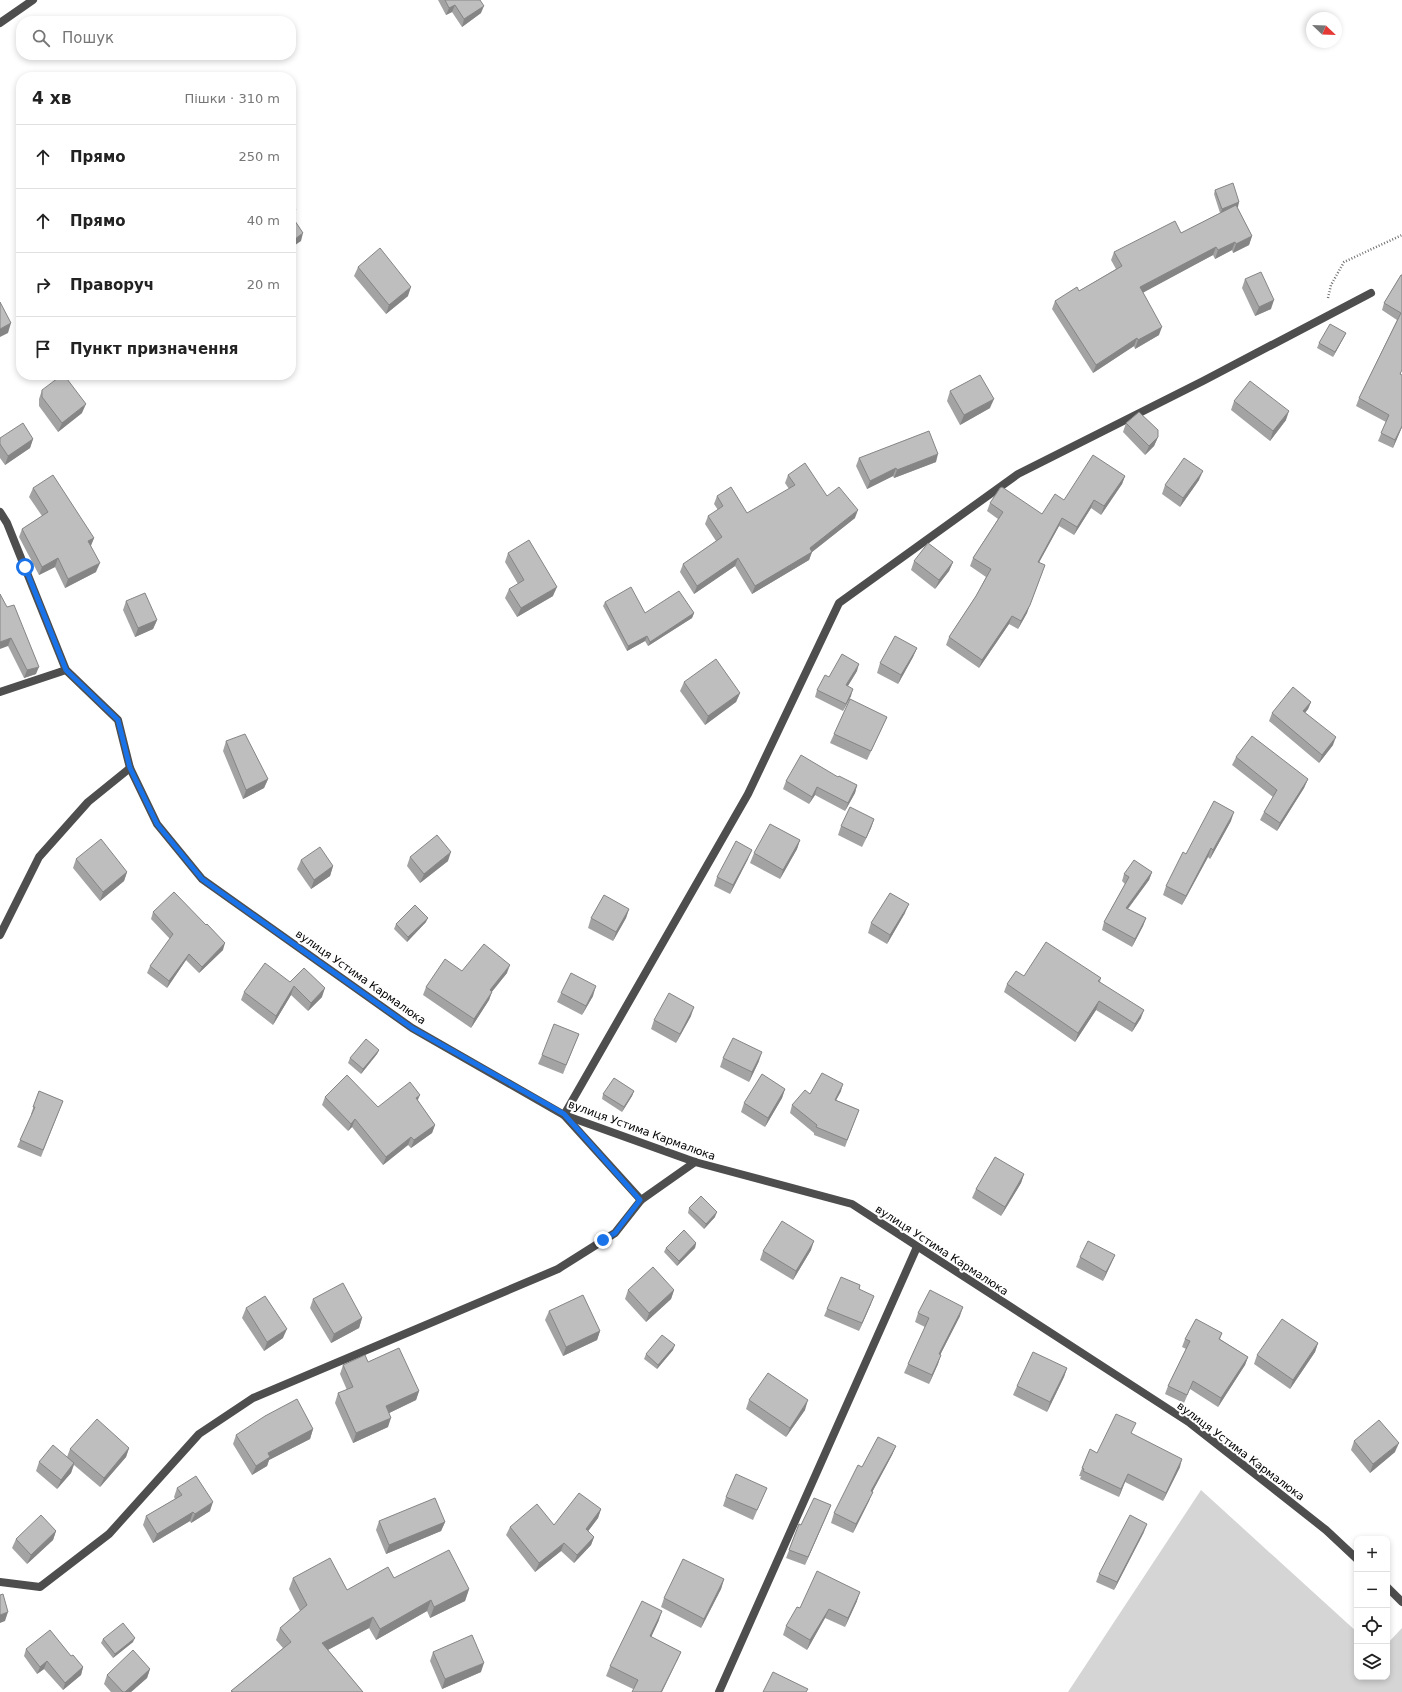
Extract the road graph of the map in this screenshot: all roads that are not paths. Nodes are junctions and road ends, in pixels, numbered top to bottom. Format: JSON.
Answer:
{"nodes":[{"id":1,"x":33,"y":0,"type":"edge"},
{"id":2,"x":0,"y":23,"type":"edge"},
{"id":3,"x":1372,"y":293,"type":"dead end"},
{"id":4,"x":0,"y":512,"type":"edge"},
{"id":5,"x":66,"y":670,"type":"junction"},
{"id":6,"x":0,"y":692,"type":"edge"},
{"id":7,"x":130,"y":768,"type":"junction"},
{"id":8,"x":0,"y":935,"type":"edge"},
{"id":9,"x":564,"y":1114,"type":"junction"},
{"id":10,"x":695,"y":1162,"type":"junction"},
{"id":11,"x":640,"y":1200,"type":"junction"},
{"id":12,"x":917,"y":1247,"type":"junction"},
{"id":13,"x":1354,"y":1556,"type":"edge"},
{"id":14,"x":0,"y":1582,"type":"edge"},
{"id":15,"x":1390,"y":1589,"type":"edge"},
{"id":16,"x":1402,"y":1602,"type":"edge"},
{"id":17,"x":719,"y":1692,"type":"edge"}],
"edges":[{"from":1,"to":2,"type":"street"},
{"from":3,"to":9,"type":"street"},
{"from":4,"to":5,"type":"street","name":"вулиця Устима Кармалюка"},
{"from":5,"to":6,"type":"street"},
{"from":5,"to":7,"type":"street","name":"вулиця Устима Кармалюка"},
{"from":7,"to":8,"type":"street"},
{"from":7,"to":9,"type":"street","name":"вулиця Устима Кармалюка"},
{"from":9,"to":10,"type":"street","name":"вулиця Устима Кармалюка"},
{"from":9,"to":11,"type":"street"},
{"from":10,"to":11,"type":"street"},
{"from":10,"to":12,"type":"street","name":"вулиця Устима Кармалюка"},
{"from":11,"to":14,"type":"street"},
{"from":12,"to":13,"type":"street","name":"вулиця Устима Кармалюка"},
{"from":12,"to":17,"type":"street"},
{"from":15,"to":16,"type":"street"}]}
